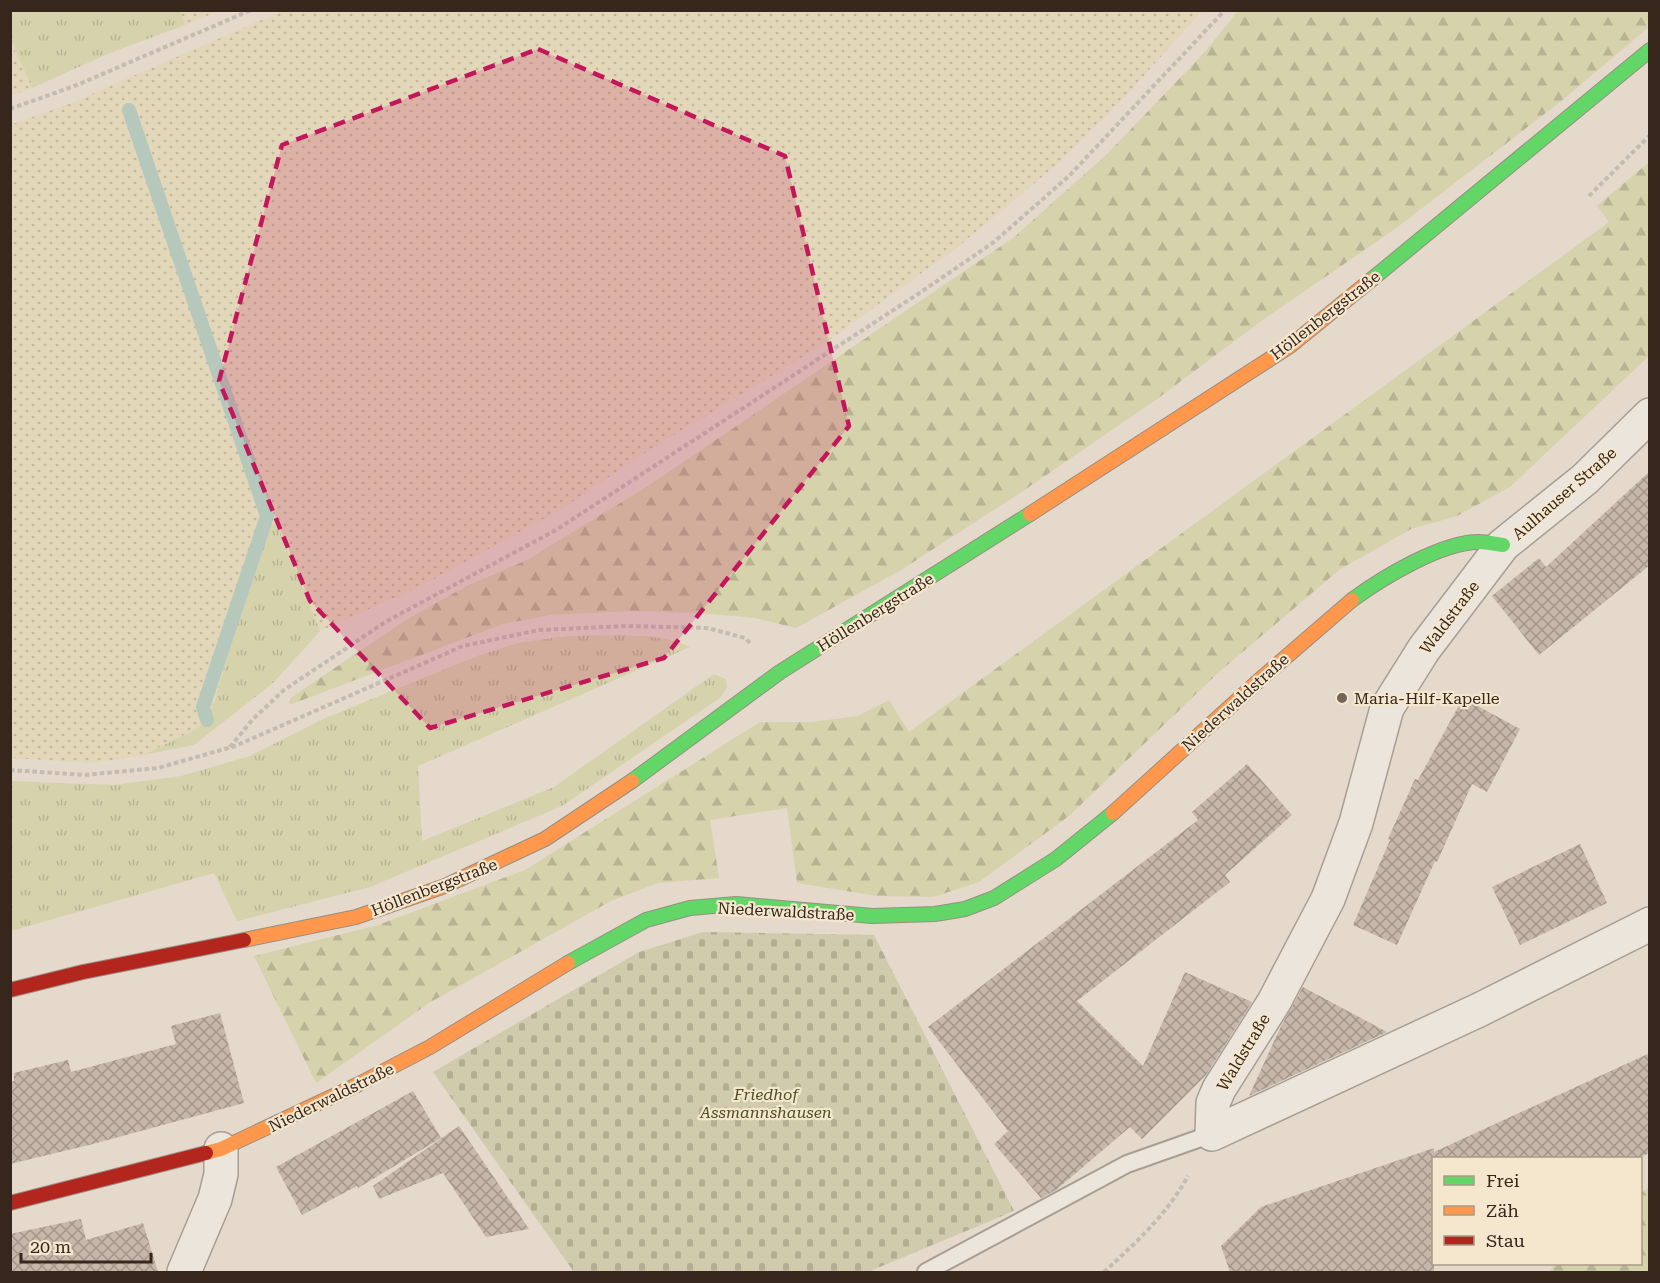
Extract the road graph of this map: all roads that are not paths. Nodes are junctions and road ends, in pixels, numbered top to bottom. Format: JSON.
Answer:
{"nodes":[{"id":1,"x":1650,"y":50,"type":"edge"},
{"id":2,"x":1650,"y":415,"type":"edge"},
{"id":3,"x":1503,"y":545,"type":"junction"},
{"id":4,"x":1650,"y":924,"type":"edge"},
{"id":5,"x":10,"y":990,"type":"edge"},
{"id":6,"x":1212,"y":1134,"type":"junction"},
{"id":7,"x":221,"y":1149,"type":"junction"},
{"id":8,"x":10,"y":1203,"type":"edge"},
{"id":9,"x":184,"y":1272,"type":"edge"},
{"id":10,"x":926,"y":1272,"type":"edge"}],
"edges":[{"from":1,"to":5,"type":"main road","name":"Höllenbergstraße"},
{"from":2,"to":3,"type":"street","name":"Aulhauser Straße"},
{"from":3,"to":6,"type":"street","name":"Waldstraße"},
{"from":3,"to":7,"type":"main road","name":"Niederwaldstraße"},
{"from":4,"to":6,"type":"street"},
{"from":6,"to":10,"type":"lane"},
{"from":7,"to":8,"type":"main road","name":"Niederwaldstraße"},
{"from":7,"to":9,"type":"street"}]}
